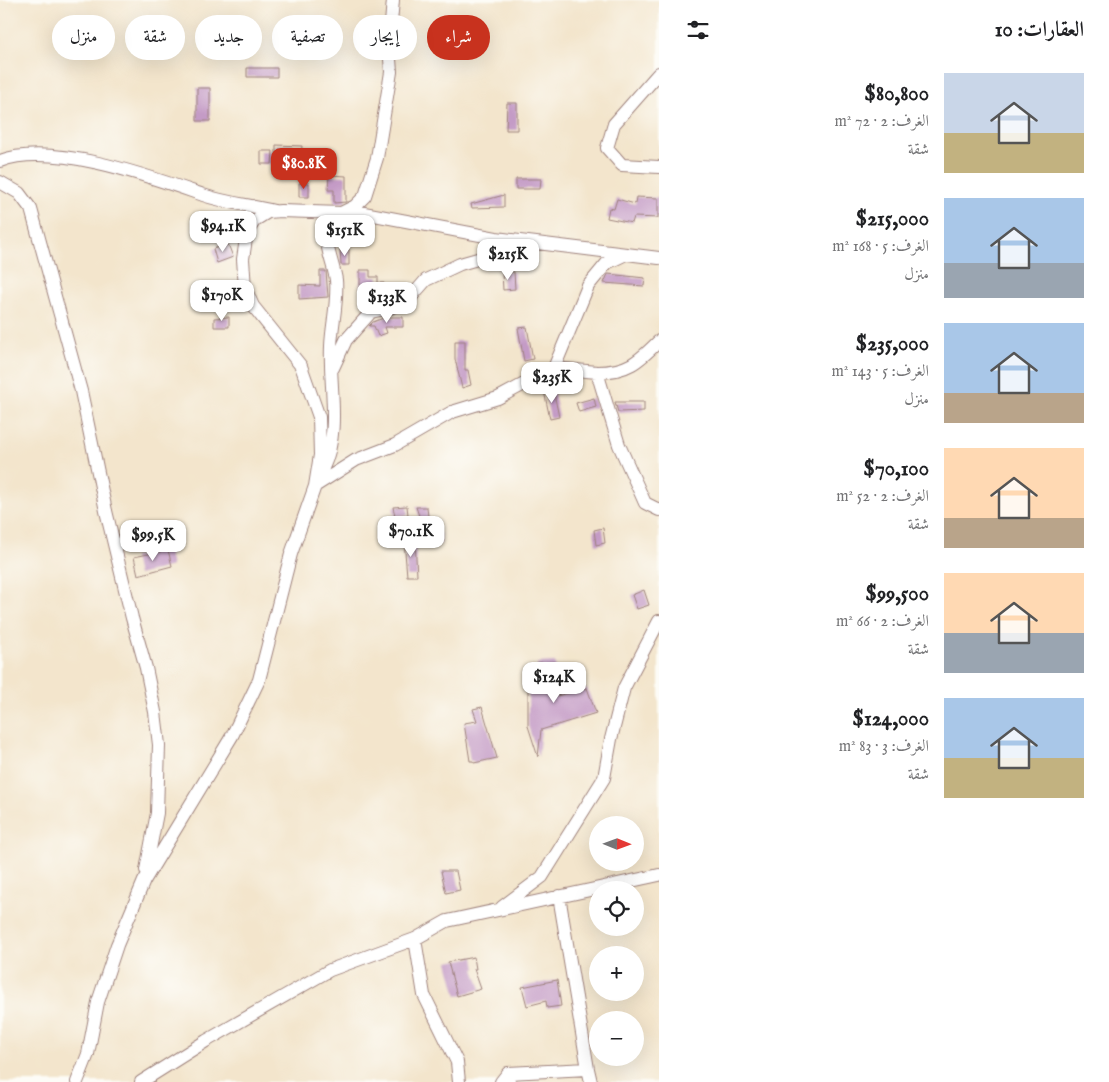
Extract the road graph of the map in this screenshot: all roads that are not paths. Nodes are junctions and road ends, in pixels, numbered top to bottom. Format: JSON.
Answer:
{"nodes":[{"id":1,"x":393,"y":0,"type":"edge"},
{"id":2,"x":659,"y":73,"type":"edge"},
{"id":3,"x":0,"y":161,"type":"edge"},
{"id":4,"x":659,"y":167,"type":"edge"},
{"id":5,"x":0,"y":182,"type":"edge"},
{"id":6,"x":274,"y":211,"type":"junction"},
{"id":7,"x":344,"y":211,"type":"junction"},
{"id":8,"x":546,"y":244,"type":"junction"},
{"id":9,"x":626,"y":254,"type":"junction"},
{"id":10,"x":659,"y":258,"type":"edge"},
{"id":11,"x":659,"y":341,"type":"edge"},
{"id":12,"x":554,"y":368,"type":"junction"},
{"id":13,"x":332,"y":370,"type":"junction"},
{"id":14,"x":597,"y":372,"type":"junction"},
{"id":15,"x":315,"y":486,"type":"junction"},
{"id":16,"x":659,"y":510,"type":"edge"},
{"id":17,"x":659,"y":621,"type":"edge"},
{"id":18,"x":659,"y":875,"type":"edge"},
{"id":19,"x":144,"y":881,"type":"junction"},
{"id":20,"x":560,"y":896,"type":"junction"},
{"id":21,"x":498,"y":910,"type":"junction"},
{"id":22,"x":415,"y":938,"type":"junction"},
{"id":23,"x":588,"y":1069,"type":"junction"},
{"id":24,"x":506,"y":1079,"type":"edge"},
{"id":25,"x":77,"y":1082,"type":"edge"},
{"id":26,"x":141,"y":1082,"type":"edge"},
{"id":27,"x":459,"y":1082,"type":"edge"},
{"id":28,"x":591,"y":1082,"type":"edge"}],
"edges":[{"from":1,"to":7,"type":"street"},
{"from":2,"to":4,"type":"street"},
{"from":3,"to":6,"type":"street"},
{"from":5,"to":19,"type":"street"},
{"from":6,"to":7,"type":"street"},
{"from":6,"to":15,"type":"street"},
{"from":7,"to":8,"type":"street"},
{"from":7,"to":13,"type":"street"},
{"from":8,"to":9,"type":"street"},
{"from":8,"to":13,"type":"street"},
{"from":9,"to":10,"type":"street"},
{"from":9,"to":12,"type":"street"},
{"from":11,"to":14,"type":"street"},
{"from":12,"to":14,"type":"street"},
{"from":12,"to":15,"type":"street"},
{"from":13,"to":15,"type":"street"},
{"from":14,"to":16,"type":"street"},
{"from":15,"to":19,"type":"street"},
{"from":17,"to":21,"type":"street"},
{"from":18,"to":20,"type":"street"},
{"from":19,"to":25,"type":"street"},
{"from":20,"to":21,"type":"street"},
{"from":20,"to":23,"type":"street"},
{"from":21,"to":22,"type":"street"},
{"from":22,"to":26,"type":"street"},
{"from":22,"to":27,"type":"street"},
{"from":23,"to":24,"type":"street"},
{"from":23,"to":28,"type":"street"}]}
